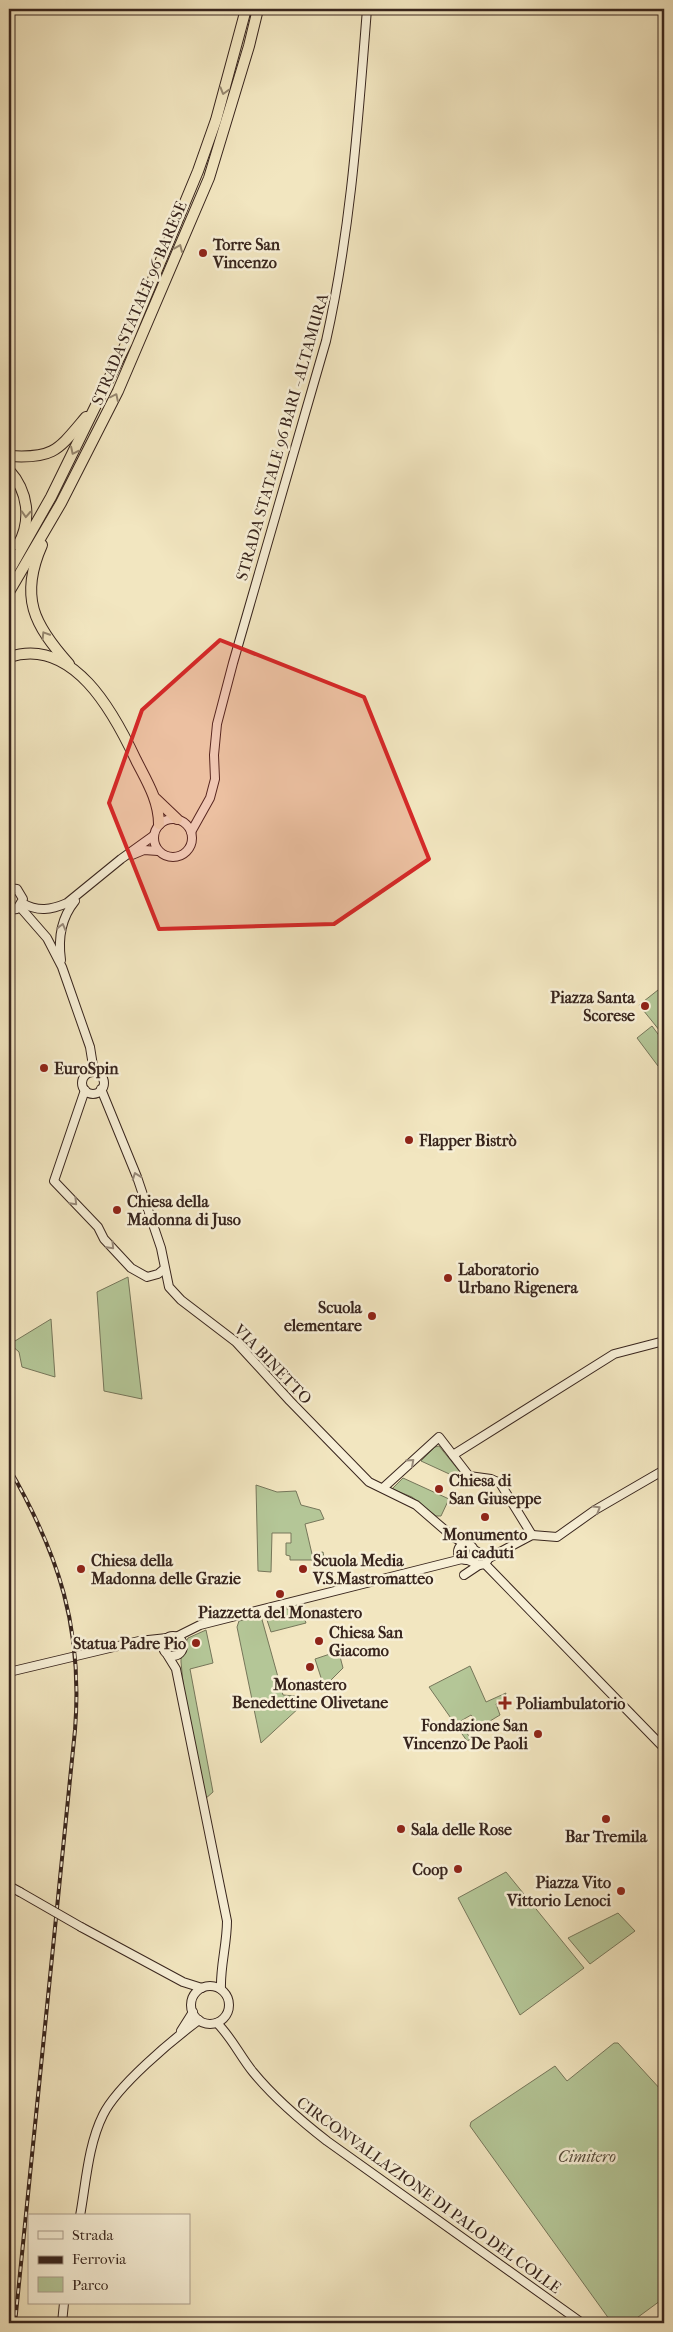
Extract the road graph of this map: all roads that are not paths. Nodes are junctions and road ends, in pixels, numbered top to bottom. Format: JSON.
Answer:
{"nodes":[{"id":1,"x":246,"y":9,"type":"edge"},
{"id":2,"x":258,"y":9,"type":"edge"},
{"id":3,"x":366,"y":9,"type":"edge"},
{"id":4,"x":97,"y":403,"type":"junction"},
{"id":5,"x":9,"y":456,"type":"edge"},
{"id":6,"x":9,"y":470,"type":"edge"},
{"id":7,"x":62,"y":504,"type":"junction"},
{"id":8,"x":9,"y":562,"type":"edge"},
{"id":9,"x":9,"y":572,"type":"edge"},
{"id":10,"x":9,"y":592,"type":"edge"},
{"id":11,"x":9,"y":657,"type":"edge"},
{"id":12,"x":76,"y":672,"type":"junction"},
{"id":13,"x":155,"y":798,"type":"junction"},
{"id":14,"x":200,"y":814,"type":"junction"},
{"id":15,"x":180,"y":820,"type":"junction"},
{"id":16,"x":159,"y":824,"type":"junction"},
{"id":17,"x":191,"y":832,"type":"junction"},
{"id":18,"x":153,"y":836,"type":"junction"},
{"id":19,"x":158,"y":851,"type":"junction"},
{"id":20,"x":121,"y":859,"type":"junction"},
{"id":21,"x":9,"y":888,"type":"edge"},
{"id":22,"x":82,"y":892,"type":"junction"},
{"id":23,"x":21,"y":905,"type":"junction"},
{"id":24,"x":9,"y":910,"type":"edge"},
{"id":25,"x":62,"y":967,"type":"junction"},
{"id":26,"x":94,"y":1072,"type":"junction"},
{"id":27,"x":101,"y":1089,"type":"junction"},
{"id":28,"x":85,"y":1090,"type":"junction"},
{"id":29,"x":164,"y":1269,"type":"junction"},
{"id":30,"x":664,"y":1341,"type":"edge"},
{"id":31,"x":453,"y":1455,"type":"junction"},
{"id":32,"x":664,"y":1470,"type":"edge"},
{"id":33,"x":383,"y":1488,"type":"junction"},
{"id":34,"x":532,"y":1535,"type":"junction"},
{"id":35,"x":453,"y":1537,"type":"junction"},
{"id":36,"x":466,"y":1544,"type":"junction"},
{"id":37,"x":458,"y":1550,"type":"junction"},
{"id":38,"x":474,"y":1550,"type":"junction"},
{"id":39,"x":464,"y":1560,"type":"junction"},
{"id":40,"x":450,"y":1562,"type":"junction"},
{"id":41,"x":485,"y":1562,"type":"junction"},
{"id":42,"x":167,"y":1638,"type":"junction"},
{"id":43,"x":179,"y":1640,"type":"junction"},
{"id":44,"x":139,"y":1641,"type":"junction"},
{"id":45,"x":163,"y":1649,"type":"junction"},
{"id":46,"x":178,"y":1655,"type":"junction"},
{"id":47,"x":168,"y":1656,"type":"junction"},
{"id":48,"x":176,"y":1670,"type":"junction"},
{"id":49,"x":9,"y":1672,"type":"edge"},
{"id":50,"x":664,"y":1748,"type":"edge"},
{"id":51,"x":9,"y":1886,"type":"edge"},
{"id":52,"x":220,"y":1975,"type":"junction"},
{"id":53,"x":183,"y":1982,"type":"junction"},
{"id":54,"x":206,"y":1987,"type":"junction"},
{"id":55,"x":221,"y":1990,"type":"junction"},
{"id":56,"x":193,"y":1997,"type":"junction"},
{"id":57,"x":193,"y":2012,"type":"junction"},
{"id":58,"x":226,"y":2016,"type":"junction"},
{"id":59,"x":199,"y":2020,"type":"junction"},
{"id":60,"x":217,"y":2023,"type":"junction"},
{"id":61,"x":178,"y":2035,"type":"junction"},
{"id":62,"x":230,"y":2036,"type":"junction"},
{"id":63,"x":80,"y":2214,"type":"edge"},
{"id":64,"x":64,"y":2304,"type":"edge"},
{"id":65,"x":62,"y":2323,"type":"edge"},
{"id":66,"x":582,"y":2323,"type":"edge"}],
"edges":[{"from":1,"to":4,"type":"highway","name":"STRADA STATALE 96 BARESE","one_way":true},
{"from":7,"to":2,"type":"highway","name":"STRADA STATALE 96 BARESE","one_way":true},
{"from":3,"to":14,"type":"street","name":"STRADA STATALE 96 BARI - ALTAMURA"},
{"from":4,"to":5,"type":"highway"},
{"from":4,"to":9,"type":"highway","name":"STRADA STATALE 96 BARESE","one_way":true},
{"from":6,"to":8,"type":"highway","one_way":true},
{"from":7,"to":10,"type":"highway","name":"STRADA STATALE 96 BARESE"},
{"from":12,"to":7,"type":"highway","one_way":true},
{"from":11,"to":12,"type":"highway"},
{"from":12,"to":13,"type":"highway"},
{"from":13,"to":15,"type":"highway"},
{"from":13,"to":16,"type":"highway"},
{"from":14,"to":15,"type":"street"},
{"from":14,"to":17,"type":"street"},
{"from":15,"to":16,"type":"street"},
{"from":15,"to":17,"type":"street"},
{"from":16,"to":18,"type":"street"},
{"from":17,"to":19,"type":"street"},
{"from":18,"to":19,"type":"street"},
{"from":18,"to":20,"type":"street"},
{"from":19,"to":20,"type":"street"},
{"from":20,"to":22,"type":"street"},
{"from":21,"to":23,"type":"street"},
{"from":22,"to":23,"type":"street"},
{"from":25,"to":22,"type":"street","one_way":true},
{"from":23,"to":24,"type":"street"},
{"from":23,"to":25,"type":"street"},
{"from":25,"to":26,"type":"street"},
{"from":26,"to":27,"type":"street"},
{"from":26,"to":28,"type":"street"},
{"from":27,"to":28,"type":"street"},
{"from":29,"to":27,"type":"street","name":"VIA BINETTO","one_way":true},
{"from":28,"to":29,"type":"street","one_way":true},
{"from":29,"to":33,"type":"street","name":"VIA BINETTO"},
{"from":30,"to":31,"type":"street"},
{"from":33,"to":31,"type":"street","one_way":true},
{"from":31,"to":34,"type":"street"},
{"from":34,"to":32,"type":"street","one_way":true},
{"from":33,"to":35,"type":"street","name":"VIA BINETTO"},
{"from":34,"to":41,"type":"street"},
{"from":35,"to":36,"type":"street"},
{"from":35,"to":37,"type":"street"},
{"from":36,"to":37,"type":"street"},
{"from":36,"to":38,"type":"street"},
{"from":37,"to":39,"type":"street"},
{"from":37,"to":40,"type":"street"},
{"from":38,"to":39,"type":"street"},
{"from":38,"to":41,"type":"street"},
{"from":39,"to":40,"type":"street"},
{"from":39,"to":41,"type":"street"},
{"from":39,"to":41,"type":"street"},
{"from":40,"to":43,"type":"street"},
{"from":41,"to":50,"type":"street"},
{"from":42,"to":43,"type":"street"},
{"from":42,"to":44,"type":"street"},
{"from":42,"to":45,"type":"street"},
{"from":43,"to":46,"type":"street"},
{"from":44,"to":45,"type":"street"},
{"from":44,"to":49,"type":"street"},
{"from":45,"to":47,"type":"street"},
{"from":46,"to":47,"type":"street"},
{"from":46,"to":48,"type":"street"},
{"from":47,"to":48,"type":"street"},
{"from":48,"to":52,"type":"street"},
{"from":51,"to":53,"type":"street","bridge":true},
{"from":52,"to":54,"type":"street"},
{"from":52,"to":55,"type":"street"},
{"from":53,"to":54,"type":"street"},
{"from":53,"to":56,"type":"street"},
{"from":54,"to":55,"type":"street"},
{"from":54,"to":56,"type":"street"},
{"from":55,"to":58,"type":"street"},
{"from":56,"to":57,"type":"street"},
{"from":57,"to":59,"type":"street"},
{"from":57,"to":61,"type":"street"},
{"from":58,"to":60,"type":"street"},
{"from":58,"to":62,"type":"street"},
{"from":59,"to":60,"type":"street"},
{"from":59,"to":61,"type":"street"},
{"from":60,"to":62,"type":"street"},
{"from":61,"to":63,"type":"street"},
{"from":62,"to":66,"type":"street","name":"CIRCONVALLAZIONE DI PALO DEL COLLE"},
{"from":64,"to":65,"type":"street"}]}
